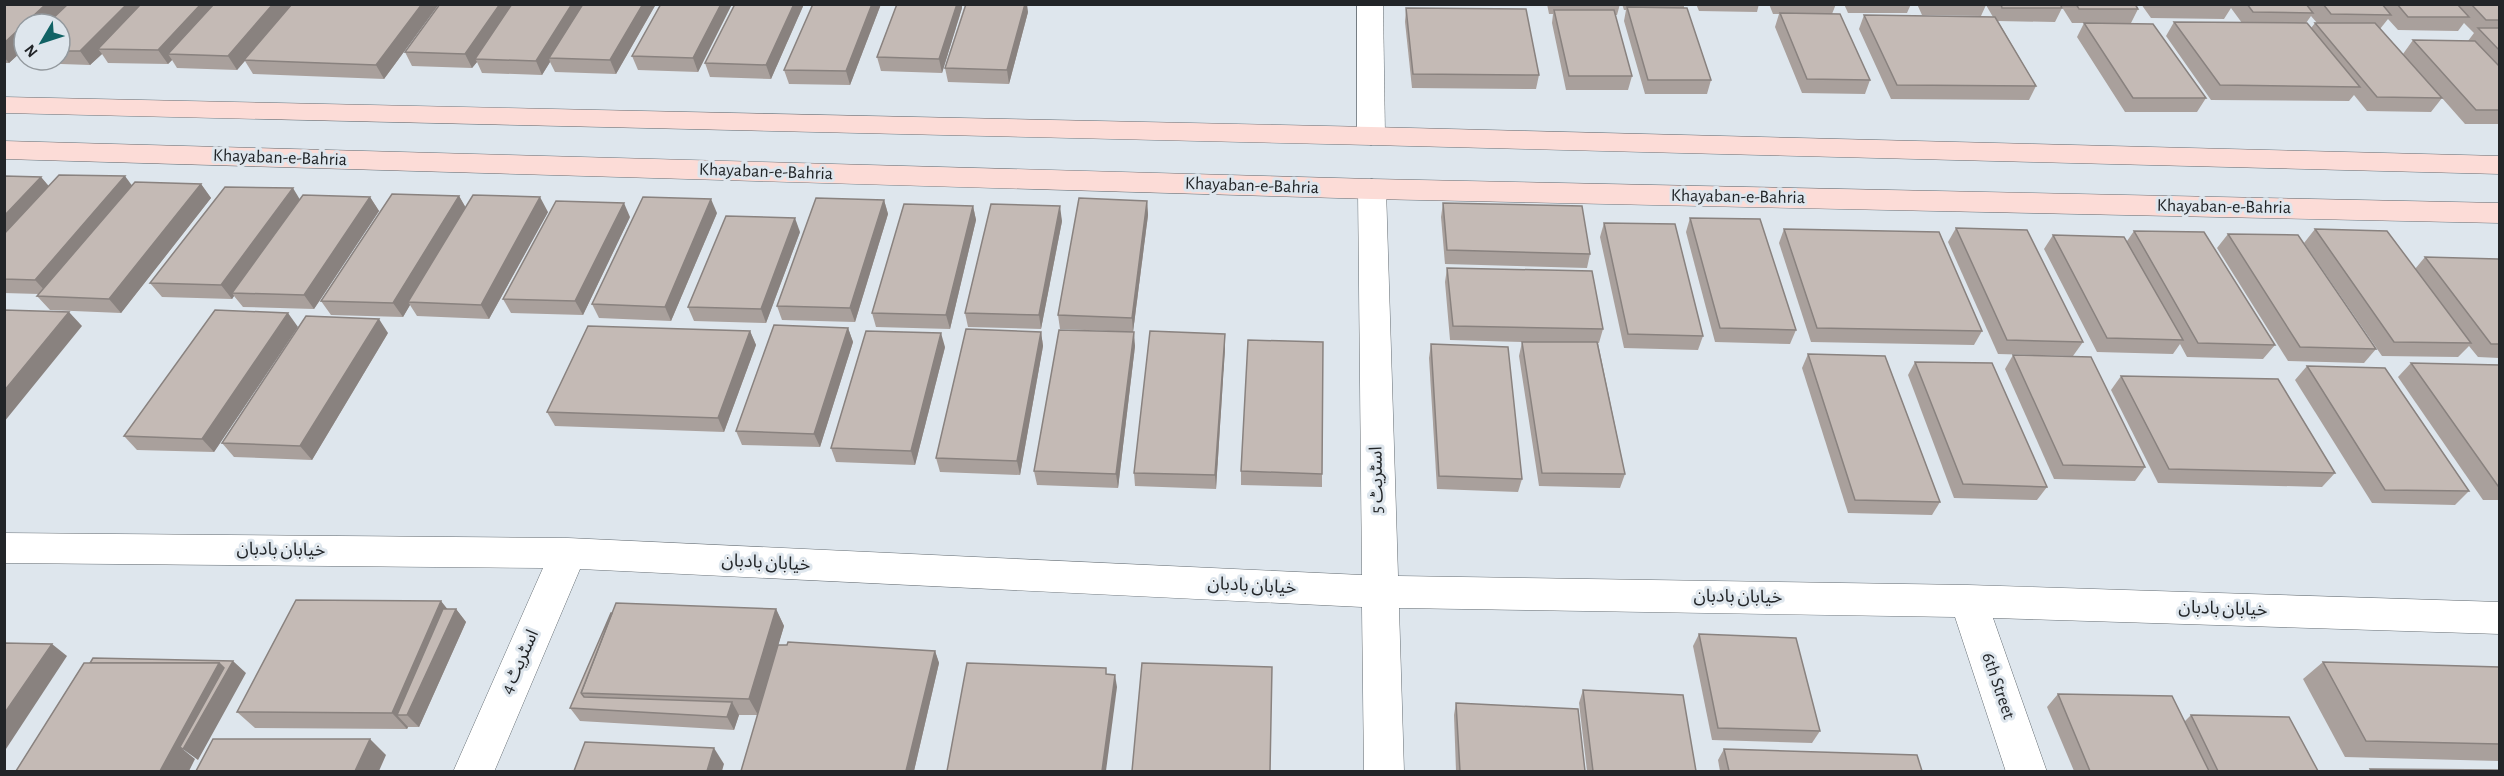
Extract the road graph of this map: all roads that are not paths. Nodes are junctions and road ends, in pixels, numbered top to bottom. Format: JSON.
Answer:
{"nodes":[{"id":1,"x":1370,"y":4,"type":"edge"},
{"id":2,"x":4,"y":105,"type":"edge"},
{"id":3,"x":1371,"y":136,"type":"junction"},
{"id":4,"x":4,"y":150,"type":"edge"},
{"id":5,"x":1967,"y":151,"type":"junction"},
{"id":6,"x":2499,"y":165,"type":"edge"},
{"id":7,"x":1372,"y":189,"type":"junction"},
{"id":8,"x":1990,"y":202,"type":"junction"},
{"id":9,"x":2499,"y":213,"type":"edge"},
{"id":10,"x":4,"y":548,"type":"edge"},
{"id":11,"x":568,"y":554,"type":"junction"},
{"id":12,"x":1379,"y":592,"type":"junction"},
{"id":13,"x":1968,"y":601,"type":"junction"},
{"id":14,"x":2499,"y":618,"type":"edge"},
{"id":15,"x":473,"y":771,"type":"edge"},
{"id":16,"x":1384,"y":771,"type":"edge"},
{"id":17,"x":2027,"y":771,"type":"edge"}],
"edges":[{"from":1,"to":3,"type":"street"},
{"from":2,"to":3,"type":"main road"},
{"from":3,"to":5,"type":"main road"},
{"from":4,"to":7,"type":"main road","name":"Khayaban-e-Bahria"},
{"from":5,"to":6,"type":"main road"},
{"from":5,"to":8,"type":"main road"},
{"from":7,"to":8,"type":"main road","name":"Khayaban-e-Bahria"},
{"from":7,"to":12,"type":"street","name":"اسٹریٹ 5"},
{"from":8,"to":9,"type":"main road","name":"Khayaban-e-Bahria"},
{"from":10,"to":11,"type":"street","name":"خیابان بادبان"},
{"from":11,"to":12,"type":"street","name":"خیابان بادبان"},
{"from":11,"to":15,"type":"street","name":"اسٹریٹ 4"},
{"from":12,"to":13,"type":"street","name":"خیابان بادبان"},
{"from":12,"to":16,"type":"street","name":"اسٹریٹ 5"},
{"from":13,"to":14,"type":"street","name":"خیابان بادبان"},
{"from":13,"to":17,"type":"street","name":"6th Street"}]}
